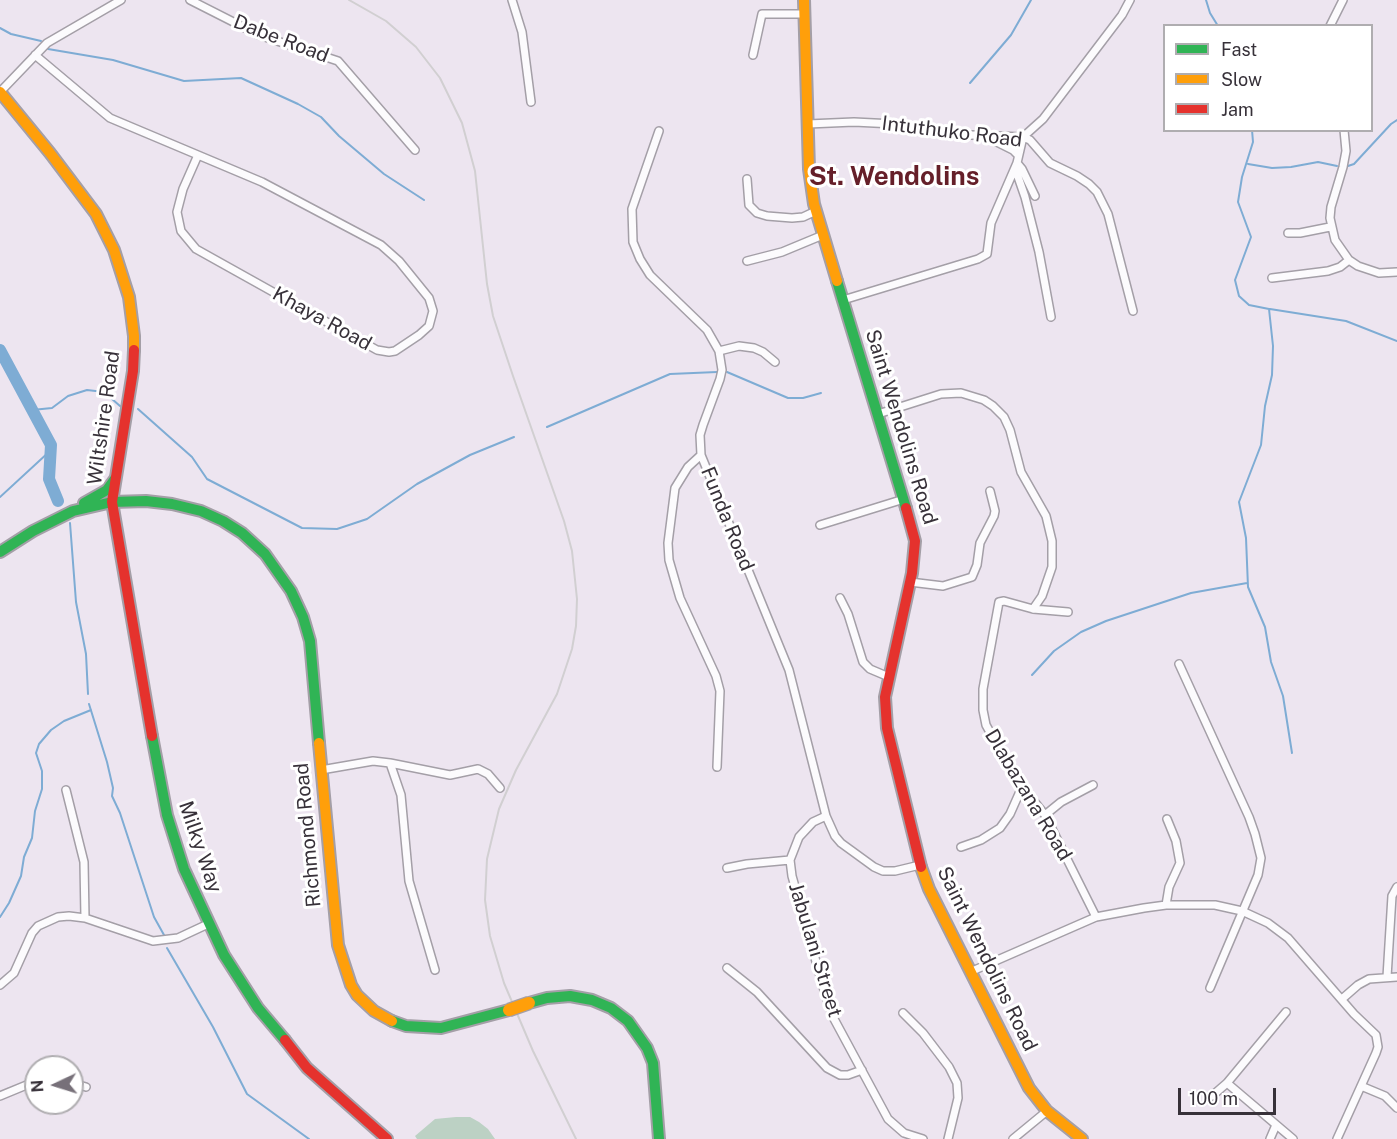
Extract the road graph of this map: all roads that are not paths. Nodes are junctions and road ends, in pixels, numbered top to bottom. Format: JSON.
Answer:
{"nodes":[{"id":1,"x":121,"y":0,"type":"edge"},
{"id":2,"x":190,"y":0,"type":"edge"},
{"id":3,"x":512,"y":0,"type":"edge"},
{"id":4,"x":804,"y":0,"type":"edge"},
{"id":5,"x":1130,"y":0,"type":"edge"},
{"id":6,"x":1343,"y":0,"type":"edge"},
{"id":7,"x":804,"y":14,"type":"junction"},
{"id":8,"x":1331,"y":24,"type":"edge"},
{"id":9,"x":35,"y":54,"type":"junction"},
{"id":10,"x":753,"y":55,"type":"dead end"},
{"id":11,"x":0,"y":92,"type":"edge"},
{"id":12,"x":531,"y":102,"type":"dead end"},
{"id":13,"x":808,"y":124,"type":"junction"},
{"id":14,"x":659,"y":131,"type":"dead end"},
{"id":15,"x":1344,"y":132,"type":"edge"},
{"id":16,"x":987,"y":137,"type":"junction"},
{"id":17,"x":1023,"y":137,"type":"junction"},
{"id":18,"x":412,"y":147,"type":"dead end"},
{"id":19,"x":198,"y":155,"type":"junction"},
{"id":20,"x":1017,"y":162,"type":"junction"},
{"id":21,"x":747,"y":179,"type":"dead end"},
{"id":22,"x":1035,"y":196,"type":"dead end"},
{"id":23,"x":816,"y":211,"type":"junction"},
{"id":24,"x":1330,"y":227,"type":"junction"},
{"id":25,"x":1288,"y":233,"type":"dead end"},
{"id":26,"x":823,"y":235,"type":"junction"},
{"id":27,"x":1349,"y":260,"type":"junction"},
{"id":28,"x":747,"y":261,"type":"dead end"},
{"id":29,"x":1397,"y":272,"type":"edge"},
{"id":30,"x":1272,"y":278,"type":"dead end"},
{"id":31,"x":843,"y":300,"type":"junction"},
{"id":32,"x":1133,"y":310,"type":"dead end"},
{"id":33,"x":1051,"y":316,"type":"dead end"},
{"id":34,"x":719,"y":351,"type":"junction"},
{"id":35,"x":775,"y":362,"type":"dead end"},
{"id":36,"x":878,"y":414,"type":"junction"},
{"id":37,"x":701,"y":455,"type":"junction"},
{"id":38,"x":115,"y":479,"type":"junction"},
{"id":39,"x":990,"y":490,"type":"dead end"},
{"id":40,"x":904,"y":499,"type":"junction"},
{"id":41,"x":112,"y":502,"type":"junction"},
{"id":42,"x":73,"y":511,"type":"junction"},
{"id":43,"x":820,"y":525,"type":"dead end"},
{"id":44,"x":0,"y":552,"type":"edge"},
{"id":45,"x":910,"y":582,"type":"junction"},
{"id":46,"x":840,"y":598,"type":"dead end"},
{"id":47,"x":1033,"y":609,"type":"junction"},
{"id":48,"x":1068,"y":612,"type":"dead end"},
{"id":49,"x":1179,"y":664,"type":"dead end"},
{"id":50,"x":889,"y":676,"type":"junction"},
{"id":51,"x":390,"y":763,"type":"junction"},
{"id":52,"x":717,"y":767,"type":"dead end"},
{"id":53,"x":321,"y":770,"type":"junction"},
{"id":54,"x":1093,"y":785,"type":"dead end"},
{"id":55,"x":500,"y":788,"type":"dead end"},
{"id":56,"x":1022,"y":788,"type":"junction"},
{"id":57,"x":66,"y":790,"type":"dead end"},
{"id":58,"x":1045,"y":815,"type":"junction"},
{"id":59,"x":826,"y":816,"type":"junction"},
{"id":60,"x":1167,"y":819,"type":"dead end"},
{"id":61,"x":962,"y":847,"type":"dead end"},
{"id":62,"x":790,"y":860,"type":"junction"},
{"id":63,"x":920,"y":865,"type":"junction"},
{"id":64,"x":727,"y":868,"type":"dead end"},
{"id":65,"x":1397,"y":887,"type":"edge"},
{"id":66,"x":1166,"y":905,"type":"junction"},
{"id":67,"x":1242,"y":911,"type":"junction"},
{"id":68,"x":1096,"y":917,"type":"junction"},
{"id":69,"x":85,"y":918,"type":"junction"},
{"id":70,"x":208,"y":924,"type":"junction"},
{"id":71,"x":727,"y":968,"type":"dead end"},
{"id":72,"x":435,"y":970,"type":"dead end"},
{"id":73,"x":970,"y":972,"type":"junction"},
{"id":74,"x":1387,"y":977,"type":"junction"},
{"id":75,"x":1397,"y":977,"type":"edge"},
{"id":76,"x":0,"y":985,"type":"edge"},
{"id":77,"x":1210,"y":988,"type":"dead end"},
{"id":78,"x":1342,"y":999,"type":"junction"},
{"id":79,"x":1286,"y":1012,"type":"dead end"},
{"id":80,"x":903,"y":1013,"type":"dead end"},
{"id":81,"x":862,"y":1070,"type":"junction"},
{"id":82,"x":1227,"y":1083,"type":"junction"},
{"id":83,"x":24,"y":1086,"type":"edge"},
{"id":84,"x":1361,"y":1086,"type":"junction"},
{"id":85,"x":0,"y":1096,"type":"edge"},
{"id":86,"x":1212,"y":1096,"type":"dead end"},
{"id":87,"x":1397,"y":1108,"type":"edge"},
{"id":88,"x":1047,"y":1111,"type":"junction"},
{"id":89,"x":1276,"y":1125,"type":"junction"},
{"id":90,"x":387,"y":1139,"type":"edge"},
{"id":91,"x":659,"y":1139,"type":"edge"},
{"id":92,"x":922,"y":1139,"type":"edge"},
{"id":93,"x":948,"y":1139,"type":"edge"},
{"id":94,"x":1013,"y":1139,"type":"edge"},
{"id":95,"x":1082,"y":1139,"type":"edge"},
{"id":96,"x":1270,"y":1139,"type":"edge"},
{"id":97,"x":1293,"y":1139,"type":"edge"},
{"id":98,"x":1337,"y":1139,"type":"edge"}],
"edges":[{"from":1,"to":9,"type":"street"},
{"from":2,"to":18,"type":"street","name":"Dabe Road"},
{"from":3,"to":12,"type":"street"},
{"from":4,"to":7,"type":"main road","name":"Saint Wendolins Road"},
{"from":5,"to":17,"type":"street"},
{"from":6,"to":8,"type":"street"},
{"from":7,"to":10,"type":"street"},
{"from":7,"to":13,"type":"main road","name":"Saint Wendolins Road"},
{"from":9,"to":11,"type":"street"},
{"from":9,"to":19,"type":"street","name":"Khaya Road"},
{"from":11,"to":38,"type":"main road","name":"Wiltshire Road"},
{"from":13,"to":16,"type":"street","name":"Intuthuko Road"},
{"from":13,"to":23,"type":"main road","name":"Saint Wendolins Road"},
{"from":14,"to":34,"type":"street"},
{"from":15,"to":24,"type":"street"},
{"from":16,"to":17,"type":"street","name":"Intuthuko Road"},
{"from":16,"to":20,"type":"street"},
{"from":17,"to":20,"type":"street"},
{"from":17,"to":32,"type":"street","name":"Intuthuko Road"},
{"from":19,"to":19,"type":"street","name":"Khaya Road"},
{"from":20,"to":22,"type":"street"},
{"from":20,"to":31,"type":"street"},
{"from":20,"to":33,"type":"street"},
{"from":21,"to":23,"type":"street"},
{"from":23,"to":26,"type":"main road","name":"Saint Wendolins Road"},
{"from":24,"to":25,"type":"street"},
{"from":24,"to":27,"type":"street"},
{"from":26,"to":28,"type":"street"},
{"from":26,"to":31,"type":"main road","name":"Saint Wendolins Road"},
{"from":27,"to":29,"type":"street"},
{"from":27,"to":30,"type":"street"},
{"from":31,"to":36,"type":"main road","name":"Saint Wendolins Road"},
{"from":34,"to":35,"type":"street"},
{"from":34,"to":37,"type":"street","name":"Funda Road"},
{"from":36,"to":40,"type":"main road","name":"Saint Wendolins Road"},
{"from":36,"to":47,"type":"street"},
{"from":37,"to":52,"type":"street"},
{"from":37,"to":59,"type":"street","name":"Funda Road"},
{"from":38,"to":41,"type":"main road","name":"Wiltshire Road"},
{"from":38,"to":42,"type":"main road"},
{"from":39,"to":45,"type":"street"},
{"from":40,"to":43,"type":"street"},
{"from":40,"to":45,"type":"main road","name":"Saint Wendolins Road"},
{"from":41,"to":42,"type":"main road","name":"Richmond Road"},
{"from":41,"to":53,"type":"main road","name":"Richmond Road"},
{"from":41,"to":70,"type":"main road","name":"Milky Way"},
{"from":42,"to":44,"type":"main road","name":"Richmond Road"},
{"from":45,"to":50,"type":"main road","name":"Saint Wendolins Road"},
{"from":46,"to":50,"type":"street"},
{"from":47,"to":48,"type":"street"},
{"from":47,"to":56,"type":"street","name":"Dlabazana Road"},
{"from":49,"to":67,"type":"street"},
{"from":50,"to":63,"type":"main road","name":"Saint Wendolins Road"},
{"from":51,"to":53,"type":"street"},
{"from":51,"to":55,"type":"street"},
{"from":51,"to":72,"type":"street"},
{"from":53,"to":91,"type":"main road","name":"Richmond Road","bridge":true},
{"from":54,"to":58,"type":"street"},
{"from":56,"to":58,"type":"street","name":"Dlabazana Road"},
{"from":56,"to":61,"type":"street"},
{"from":57,"to":69,"type":"street"},
{"from":58,"to":68,"type":"street","name":"Dlabazana Road"},
{"from":59,"to":62,"type":"street","name":"Jabulani Street"},
{"from":59,"to":63,"type":"street","name":"Funda Road"},
{"from":60,"to":66,"type":"street"},
{"from":62,"to":64,"type":"street"},
{"from":62,"to":81,"type":"street","name":"Jabulani Street"},
{"from":63,"to":73,"type":"main road","name":"Saint Wendolins Road"},
{"from":65,"to":74,"type":"street"},
{"from":66,"to":67,"type":"street"},
{"from":66,"to":68,"type":"street"},
{"from":67,"to":77,"type":"street"},
{"from":67,"to":78,"type":"street"},
{"from":68,"to":73,"type":"street"},
{"from":69,"to":70,"type":"street"},
{"from":69,"to":76,"type":"street"},
{"from":70,"to":90,"type":"main road","name":"Milky Way"},
{"from":71,"to":81,"type":"street"},
{"from":73,"to":88,"type":"main road","name":"Saint Wendolins Road"},
{"from":74,"to":75,"type":"street"},
{"from":74,"to":78,"type":"street"},
{"from":78,"to":84,"type":"street"},
{"from":79,"to":82,"type":"street"},
{"from":80,"to":93,"type":"street"},
{"from":81,"to":92,"type":"street","name":"Jabulani Street"},
{"from":82,"to":86,"type":"street"},
{"from":82,"to":89,"type":"street"},
{"from":83,"to":85,"type":"street"},
{"from":84,"to":87,"type":"street"},
{"from":84,"to":98,"type":"street"},
{"from":88,"to":94,"type":"street"},
{"from":88,"to":95,"type":"main road","name":"Saint Wendolins Road"},
{"from":89,"to":96,"type":"street"},
{"from":89,"to":97,"type":"street"}]}
